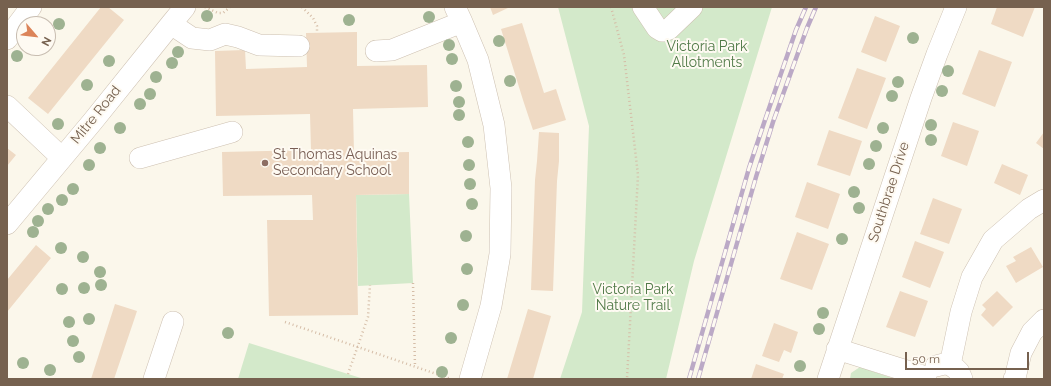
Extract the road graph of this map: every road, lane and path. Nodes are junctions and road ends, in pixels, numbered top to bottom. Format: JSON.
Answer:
{"nodes":[{"id":1,"x":31,"y":7,"type":"edge"},
{"id":2,"x":185,"y":7,"type":"edge"},
{"id":3,"x":205,"y":7,"type":"edge"},
{"id":4,"x":230,"y":7,"type":"edge"},
{"id":5,"x":302,"y":7,"type":"edge"},
{"id":6,"x":611,"y":7,"type":"edge"},
{"id":7,"x":643,"y":7,"type":"edge"},
{"id":8,"x":692,"y":7,"type":"edge"},
{"id":9,"x":956,"y":7,"type":"edge"},
{"id":10,"x":458,"y":14,"type":"edge"},
{"id":11,"x":171,"y":24,"type":"junction"},
{"id":12,"x":317,"y":33,"type":"dead end"},
{"id":13,"x":7,"y":39,"type":"edge"},
{"id":14,"x":299,"y":46,"type":"dead end"},
{"id":15,"x":376,"y":51,"type":"dead end"},
{"id":16,"x":7,"y":106,"type":"edge"},
{"id":17,"x":232,"y":132,"type":"dead end"},
{"id":18,"x":62,"y":158,"type":"junction"},
{"id":19,"x":140,"y":158,"type":"dead end"},
{"id":20,"x":1044,"y":200,"type":"edge"},
{"id":21,"x":7,"y":224,"type":"edge"},
{"id":22,"x":413,"y":283,"type":"dead end"},
{"id":23,"x":370,"y":285,"type":"dead end"},
{"id":24,"x":1044,"y":320,"type":"edge"},
{"id":25,"x":173,"y":322,"type":"dead end"},
{"id":26,"x":285,"y":322,"type":"dead end"},
{"id":27,"x":357,"y":347,"type":"junction"},
{"id":28,"x":837,"y":349,"type":"junction"},
{"id":29,"x":415,"y":367,"type":"junction"},
{"id":30,"x":956,"y":372,"type":"edge"},
{"id":31,"x":348,"y":374,"type":"dead end"},
{"id":32,"x":926,"y":378,"type":"edge"},
{"id":33,"x":154,"y":379,"type":"edge"},
{"id":34,"x":451,"y":379,"type":"edge"},
{"id":35,"x":470,"y":379,"type":"edge"},
{"id":36,"x":627,"y":379,"type":"edge"},
{"id":37,"x":828,"y":379,"type":"edge"},
{"id":38,"x":1014,"y":379,"type":"edge"}],
"edges":[{"from":1,"to":13,"type":"street"},
{"from":2,"to":11,"type":"street","name":"Mitre Road"},
{"from":3,"to":4,"type":"path"},
{"from":5,"to":12,"type":"path"},
{"from":6,"to":36,"type":"path"},
{"from":7,"to":8,"type":"street"},
{"from":9,"to":28,"type":"street","name":"Southbrae Drive"},
{"from":10,"to":15,"type":"street"},
{"from":10,"to":35,"type":"street"},
{"from":11,"to":14,"type":"street"},
{"from":11,"to":18,"type":"street","name":"Mitre Road"},
{"from":16,"to":18,"type":"street"},
{"from":17,"to":19,"type":"street"},
{"from":18,"to":21,"type":"street","name":"Mitre Road"},
{"from":20,"to":30,"type":"street"},
{"from":22,"to":29,"type":"path"},
{"from":23,"to":27,"type":"path"},
{"from":24,"to":38,"type":"street"},
{"from":25,"to":33,"type":"street"},
{"from":26,"to":27,"type":"path"},
{"from":27,"to":29,"type":"path"},
{"from":27,"to":31,"type":"path"},
{"from":28,"to":32,"type":"street"},
{"from":28,"to":37,"type":"street","name":"Southbrae Drive"},
{"from":29,"to":34,"type":"path"},
{"from":30,"to":32,"type":"street"}]}
